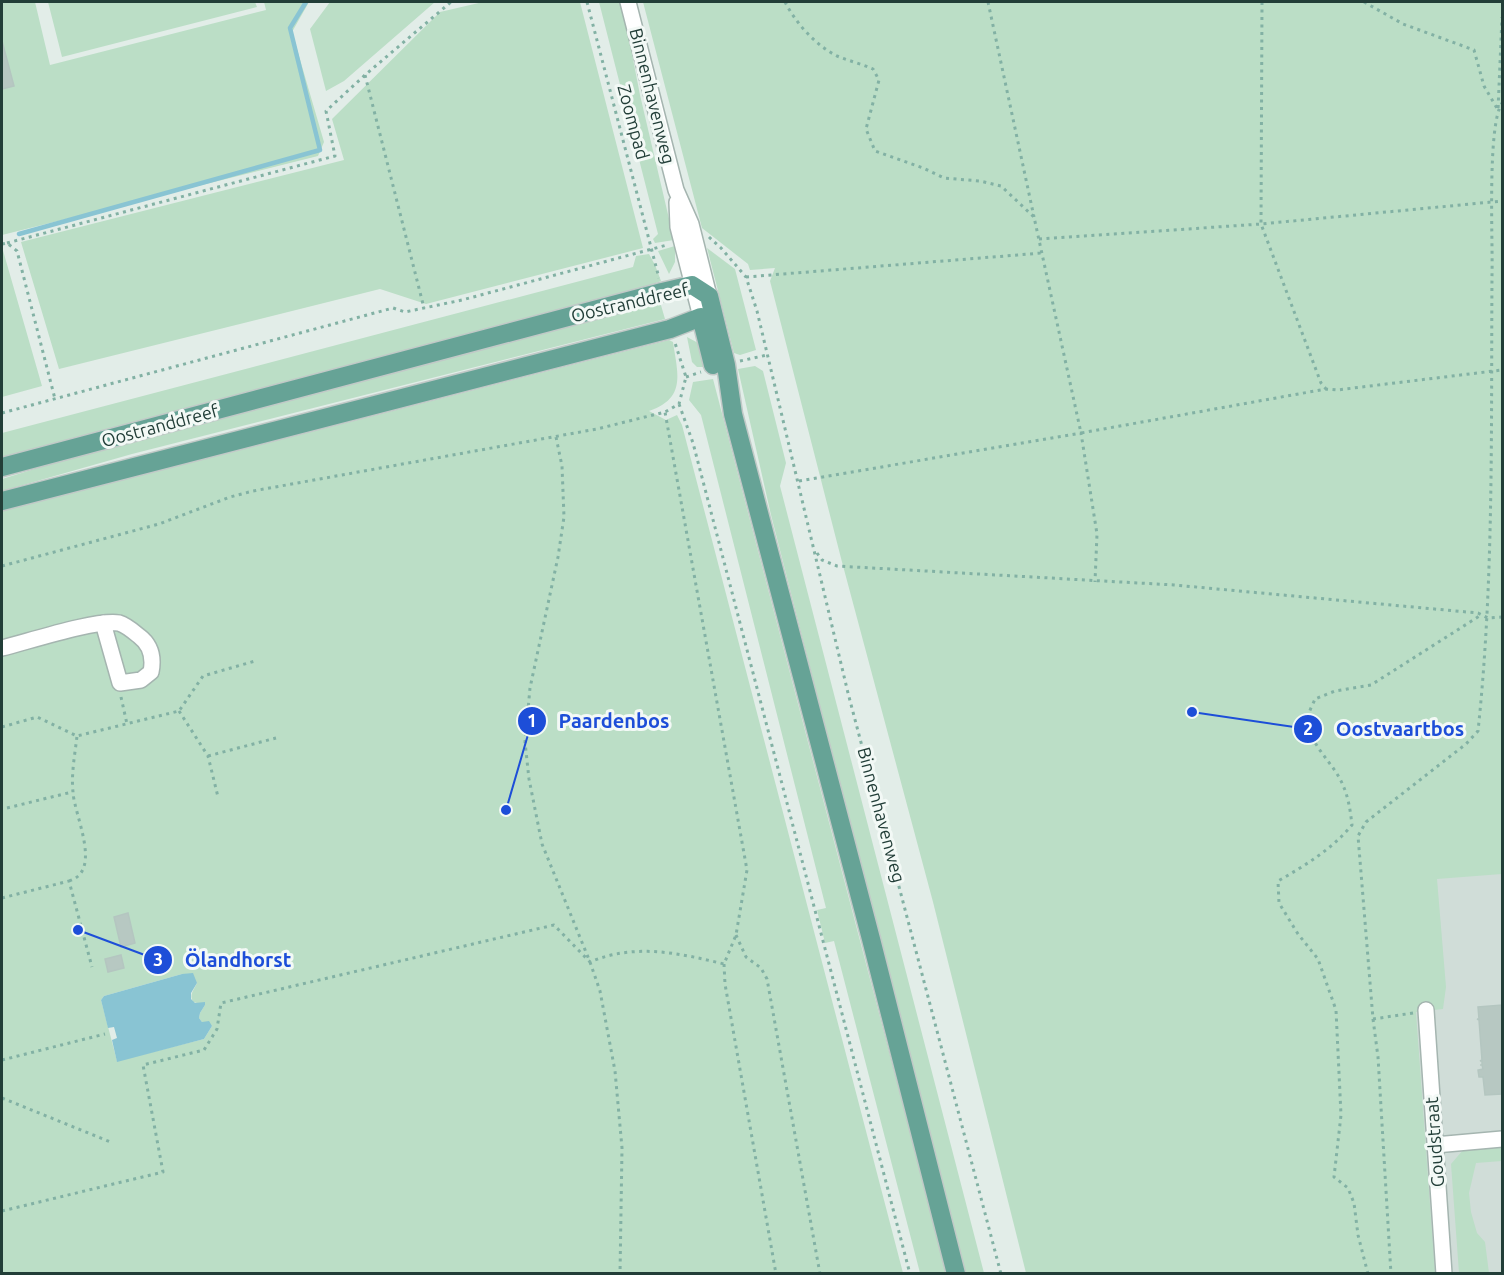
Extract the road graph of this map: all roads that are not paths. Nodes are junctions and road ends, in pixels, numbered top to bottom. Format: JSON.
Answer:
{"nodes":[{"id":1,"x":628,"y":2,"type":"edge"},
{"id":2,"x":676,"y":190,"type":"junction"},
{"id":3,"x":692,"y":285,"type":"junction"},
{"id":4,"x":709,"y":296,"type":"junction"},
{"id":5,"x":701,"y":316,"type":"junction"},
{"id":6,"x":733,"y":414,"type":"junction"},
{"id":7,"x":2,"y":467,"type":"edge"},
{"id":8,"x":2,"y":501,"type":"edge"},
{"id":9,"x":103,"y":623,"type":"junction"},
{"id":10,"x":2,"y":648,"type":"edge"},
{"id":11,"x":1426,"y":1010,"type":"road end"},
{"id":12,"x":1503,"y":1139,"type":"edge"},
{"id":13,"x":1435,"y":1145,"type":"junction"},
{"id":14,"x":956,"y":1274,"type":"edge"},
{"id":15,"x":1444,"y":1274,"type":"edge"}],
"edges":[{"from":1,"to":2,"type":"street","name":"Binnenhavenweg"},
{"from":2,"to":3,"type":"street","name":"Binnenhavenweg"},
{"from":2,"to":4,"type":"street","name":"Binnenhavenweg"},
{"from":3,"to":4,"type":"main road","name":"Oostranddreef"},
{"from":3,"to":5,"type":"street","name":"Binnenhavenweg"},
{"from":3,"to":7,"type":"main road","name":"Oostranddreef"},
{"from":4,"to":5,"type":"street","name":"Oostranddreef"},
{"from":4,"to":6,"type":"main road","name":"Binnenhavenweg"},
{"from":5,"to":6,"type":"main road","name":"Binnenhavenweg"},
{"from":5,"to":8,"type":"main road","name":"Oostranddreef"},
{"from":6,"to":14,"type":"main road","name":"Binnenhavenweg"},
{"from":9,"to":9,"type":"street"},
{"from":9,"to":10,"type":"street"},
{"from":11,"to":13,"type":"street","name":"Goudstraat"},
{"from":12,"to":13,"type":"street"},
{"from":13,"to":15,"type":"street","name":"Goudstraat"}]}
